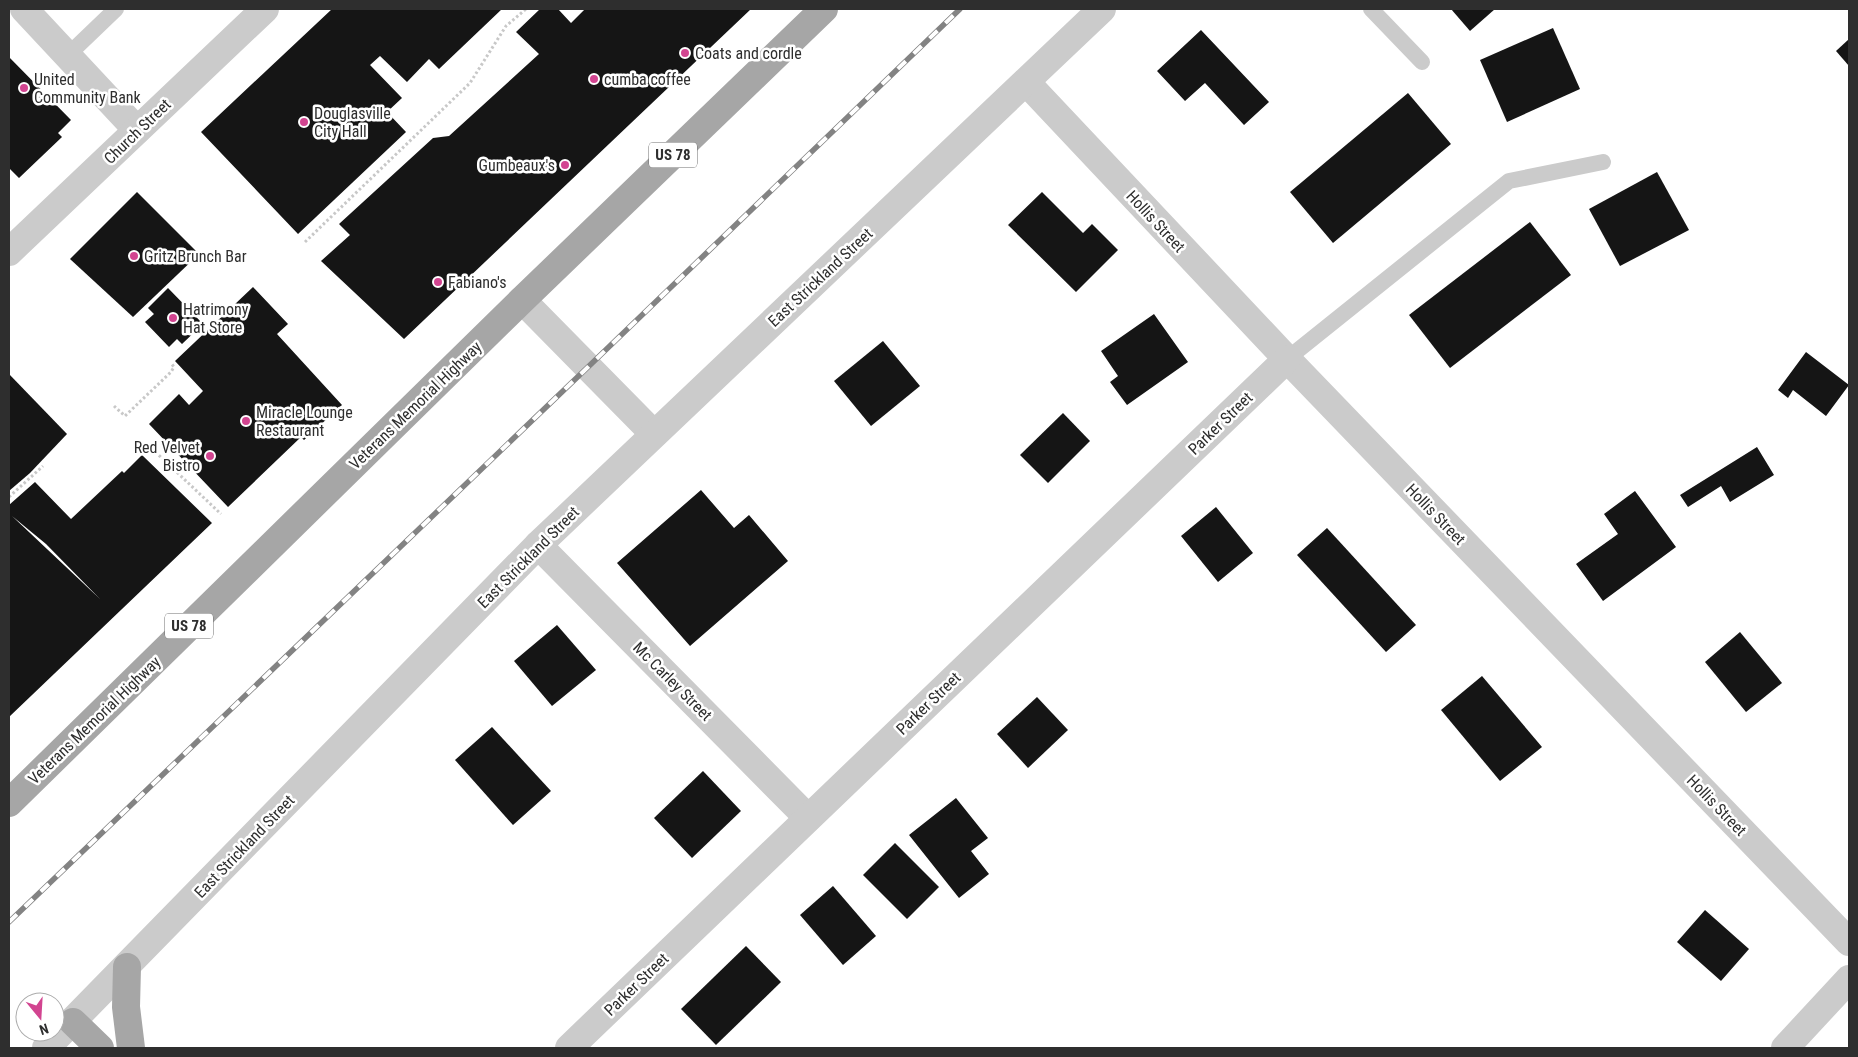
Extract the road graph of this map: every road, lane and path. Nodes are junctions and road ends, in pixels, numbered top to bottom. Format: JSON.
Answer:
{"nodes":[{"id":1,"x":24,"y":9,"type":"edge"},
{"id":2,"x":116,"y":9,"type":"edge"},
{"id":3,"x":264,"y":9,"type":"edge"},
{"id":4,"x":526,"y":9,"type":"edge"},
{"id":5,"x":824,"y":9,"type":"edge"},
{"id":6,"x":1102,"y":9,"type":"edge"},
{"id":7,"x":1371,"y":9,"type":"edge"},
{"id":8,"x":68,"y":56,"type":"junction"},
{"id":9,"x":1422,"y":62,"type":"dead end"},
{"id":10,"x":1026,"y":82,"type":"junction"},
{"id":11,"x":137,"y":130,"type":"junction"},
{"id":12,"x":1604,"y":162,"type":"dead end"},
{"id":13,"x":305,"y":242,"type":"dead end"},
{"id":14,"x":10,"y":250,"type":"edge"},
{"id":15,"x":522,"y":300,"type":"junction"},
{"id":16,"x":1287,"y":359,"type":"junction"},
{"id":17,"x":171,"y":364,"type":"dead end"},
{"id":18,"x":114,"y":406,"type":"dead end"},
{"id":19,"x":654,"y":434,"type":"junction"},
{"id":20,"x":148,"y":445,"type":"dead end"},
{"id":21,"x":43,"y":466,"type":"dead end"},
{"id":22,"x":9,"y":496,"type":"edge"},
{"id":23,"x":221,"y":514,"type":"dead end"},
{"id":24,"x":538,"y":545,"type":"junction"},
{"id":25,"x":9,"y":803,"type":"edge"},
{"id":26,"x":808,"y":818,"type":"junction"},
{"id":27,"x":1849,"y":942,"type":"edge"},
{"id":28,"x":127,"y":967,"type":"junction"},
{"id":29,"x":1849,"y":979,"type":"edge"},
{"id":30,"x":73,"y":1022,"type":"junction"},
{"id":31,"x":46,"y":1048,"type":"edge"},
{"id":32,"x":100,"y":1048,"type":"edge"},
{"id":33,"x":131,"y":1048,"type":"edge"},
{"id":34,"x":569,"y":1048,"type":"edge"},
{"id":35,"x":1785,"y":1048,"type":"edge"}],
"edges":[{"from":1,"to":8,"type":"street"},
{"from":2,"to":8,"type":"lane"},
{"from":3,"to":11,"type":"street","name":"Church Street"},
{"from":4,"to":13,"type":"path"},
{"from":5,"to":15,"type":"main road","name":"Veterans Memorial Highway","number":"US 78"},
{"from":6,"to":10,"type":"street","name":"East Strickland Street"},
{"from":7,"to":9,"type":"lane"},
{"from":8,"to":11,"type":"street"},
{"from":10,"to":16,"type":"street","name":"Hollis Street"},
{"from":10,"to":19,"type":"street","name":"East Strickland Street"},
{"from":11,"to":14,"type":"street","name":"Church Street"},
{"from":12,"to":16,"type":"lane"},
{"from":15,"to":19,"type":"street"},
{"from":15,"to":25,"type":"main road","name":"Veterans Memorial Highway","number":"US 78"},
{"from":16,"to":26,"type":"street","name":"Parker Street"},
{"from":16,"to":27,"type":"street","name":"Hollis Street"},
{"from":17,"to":18,"type":"path"},
{"from":19,"to":24,"type":"street","name":"East Strickland Street"},
{"from":20,"to":23,"type":"path"},
{"from":21,"to":22,"type":"path"},
{"from":24,"to":26,"type":"street","name":"Mc Carley Street"},
{"from":24,"to":28,"type":"street","name":"East Strickland Street"},
{"from":26,"to":34,"type":"street","name":"Parker Street"},
{"from":28,"to":30,"type":"street","name":"East Strickland Street"},
{"from":28,"to":33,"type":"main road"},
{"from":29,"to":35,"type":"street"},
{"from":30,"to":31,"type":"street","name":"East Strickland Street"},
{"from":30,"to":32,"type":"main road"}]}
